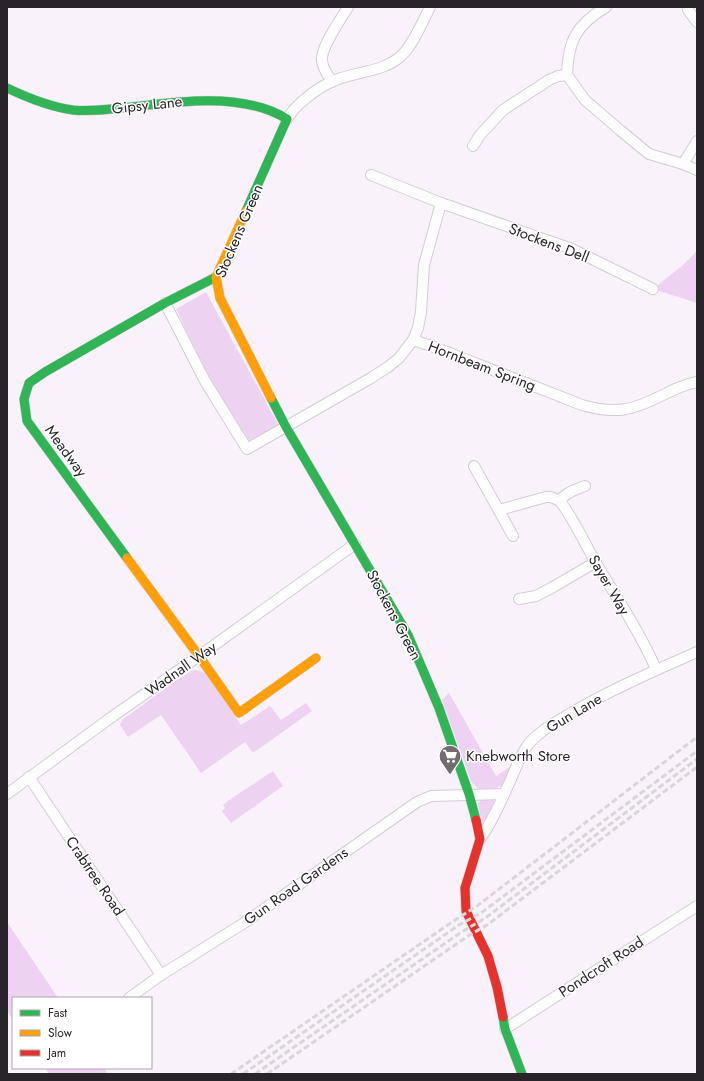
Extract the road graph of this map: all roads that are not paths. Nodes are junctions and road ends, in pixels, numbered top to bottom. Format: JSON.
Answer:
{"nodes":[{"id":1,"x":348,"y":7,"type":"edge"},
{"id":2,"x":430,"y":7,"type":"edge"},
{"id":3,"x":606,"y":7,"type":"edge"},
{"id":4,"x":688,"y":10,"type":"dead end"},
{"id":5,"x":697,"y":22,"type":"edge"},
{"id":6,"x":567,"y":75,"type":"junction"},
{"id":7,"x":332,"y":82,"type":"junction"},
{"id":8,"x":7,"y":88,"type":"edge"},
{"id":9,"x":287,"y":119,"type":"junction"},
{"id":10,"x":697,"y":141,"type":"edge"},
{"id":11,"x":473,"y":146,"type":"dead end"},
{"id":12,"x":683,"y":164,"type":"junction"},
{"id":13,"x":697,"y":170,"type":"edge"},
{"id":14,"x":371,"y":175,"type":"dead end"},
{"id":15,"x":441,"y":203,"type":"junction"},
{"id":16,"x":216,"y":277,"type":"junction"},
{"id":17,"x":653,"y":289,"type":"dead end"},
{"id":18,"x":165,"y":303,"type":"junction"},
{"id":19,"x":413,"y":340,"type":"junction"},
{"id":20,"x":697,"y":382,"type":"edge"},
{"id":21,"x":286,"y":427,"type":"junction"},
{"id":22,"x":474,"y":466,"type":"dead end"},
{"id":23,"x":585,"y":486,"type":"dead end"},
{"id":24,"x":560,"y":501,"type":"junction"},
{"id":25,"x":499,"y":510,"type":"junction"},
{"id":26,"x":513,"y":536,"type":"dead end"},
{"id":27,"x":355,"y":544,"type":"junction"},
{"id":28,"x":596,"y":562,"type":"junction"},
{"id":29,"x":519,"y":599,"type":"dead end"},
{"id":30,"x":697,"y":652,"type":"edge"},
{"id":31,"x":199,"y":656,"type":"junction"},
{"id":32,"x":316,"y":658,"type":"dead end"},
{"id":33,"x":656,"y":669,"type":"junction"},
{"id":34,"x":29,"y":777,"type":"junction"},
{"id":35,"x":7,"y":794,"type":"edge"},
{"id":36,"x":469,"y":794,"type":"junction"},
{"id":37,"x":504,"y":794,"type":"junction"},
{"id":38,"x":480,"y":839,"type":"junction"},
{"id":39,"x":697,"y":906,"type":"edge"},
{"id":40,"x":161,"y":975,"type":"junction"},
{"id":41,"x":131,"y":997,"type":"edge"},
{"id":42,"x":505,"y":1029,"type":"junction"},
{"id":43,"x":522,"y":1074,"type":"edge"}],
"edges":[{"from":1,"to":7,"type":"street"},
{"from":2,"to":7,"type":"street"},
{"from":3,"to":6,"type":"street"},
{"from":4,"to":5,"type":"street"},
{"from":6,"to":11,"type":"street"},
{"from":6,"to":12,"type":"street"},
{"from":7,"to":9,"type":"street"},
{"from":8,"to":9,"type":"street","name":"Gipsy Lane"},
{"from":9,"to":16,"type":"street","name":"Stockens Green"},
{"from":10,"to":12,"type":"street"},
{"from":12,"to":13,"type":"street"},
{"from":14,"to":15,"type":"street","name":"Stockens Dell"},
{"from":15,"to":17,"type":"street","name":"Stockens Dell"},
{"from":15,"to":19,"type":"street"},
{"from":16,"to":18,"type":"street","name":"Meadway"},
{"from":16,"to":21,"type":"street","name":"Stockens Green"},
{"from":18,"to":21,"type":"street"},
{"from":18,"to":31,"type":"street","name":"Meadway"},
{"from":19,"to":20,"type":"street","name":"Hornbeam Spring"},
{"from":19,"to":21,"type":"street","name":"Hornbeam Spring"},
{"from":21,"to":27,"type":"street","name":"Stockens Green"},
{"from":22,"to":25,"type":"street"},
{"from":23,"to":24,"type":"street"},
{"from":24,"to":25,"type":"street"},
{"from":24,"to":28,"type":"street","name":"Sayer Way"},
{"from":25,"to":26,"type":"street"},
{"from":27,"to":31,"type":"street","name":"Wadnall Way"},
{"from":27,"to":36,"type":"street","name":"Stockens Green"},
{"from":28,"to":29,"type":"street"},
{"from":28,"to":33,"type":"street","name":"Sayer Way"},
{"from":30,"to":33,"type":"street","name":"Gun Lane"},
{"from":31,"to":32,"type":"street","name":"Meadway"},
{"from":31,"to":34,"type":"street","name":"Wadnall Way"},
{"from":33,"to":37,"type":"street","name":"Gun Lane"},
{"from":34,"to":35,"type":"street","name":"Wadnall Way"},
{"from":34,"to":40,"type":"street","name":"Crabtree Road"},
{"from":36,"to":37,"type":"street","name":"Gun Road Gardens"},
{"from":36,"to":38,"type":"street","name":"Stockens Green"},
{"from":36,"to":40,"type":"street","name":"Gun Road Gardens"},
{"from":37,"to":38,"type":"street","name":"Gun Lane"},
{"from":38,"to":42,"type":"street"},
{"from":39,"to":42,"type":"street","name":"Pondcroft Road"},
{"from":40,"to":41,"type":"street","name":"Gun Road Gardens"},
{"from":42,"to":43,"type":"street"}]}
